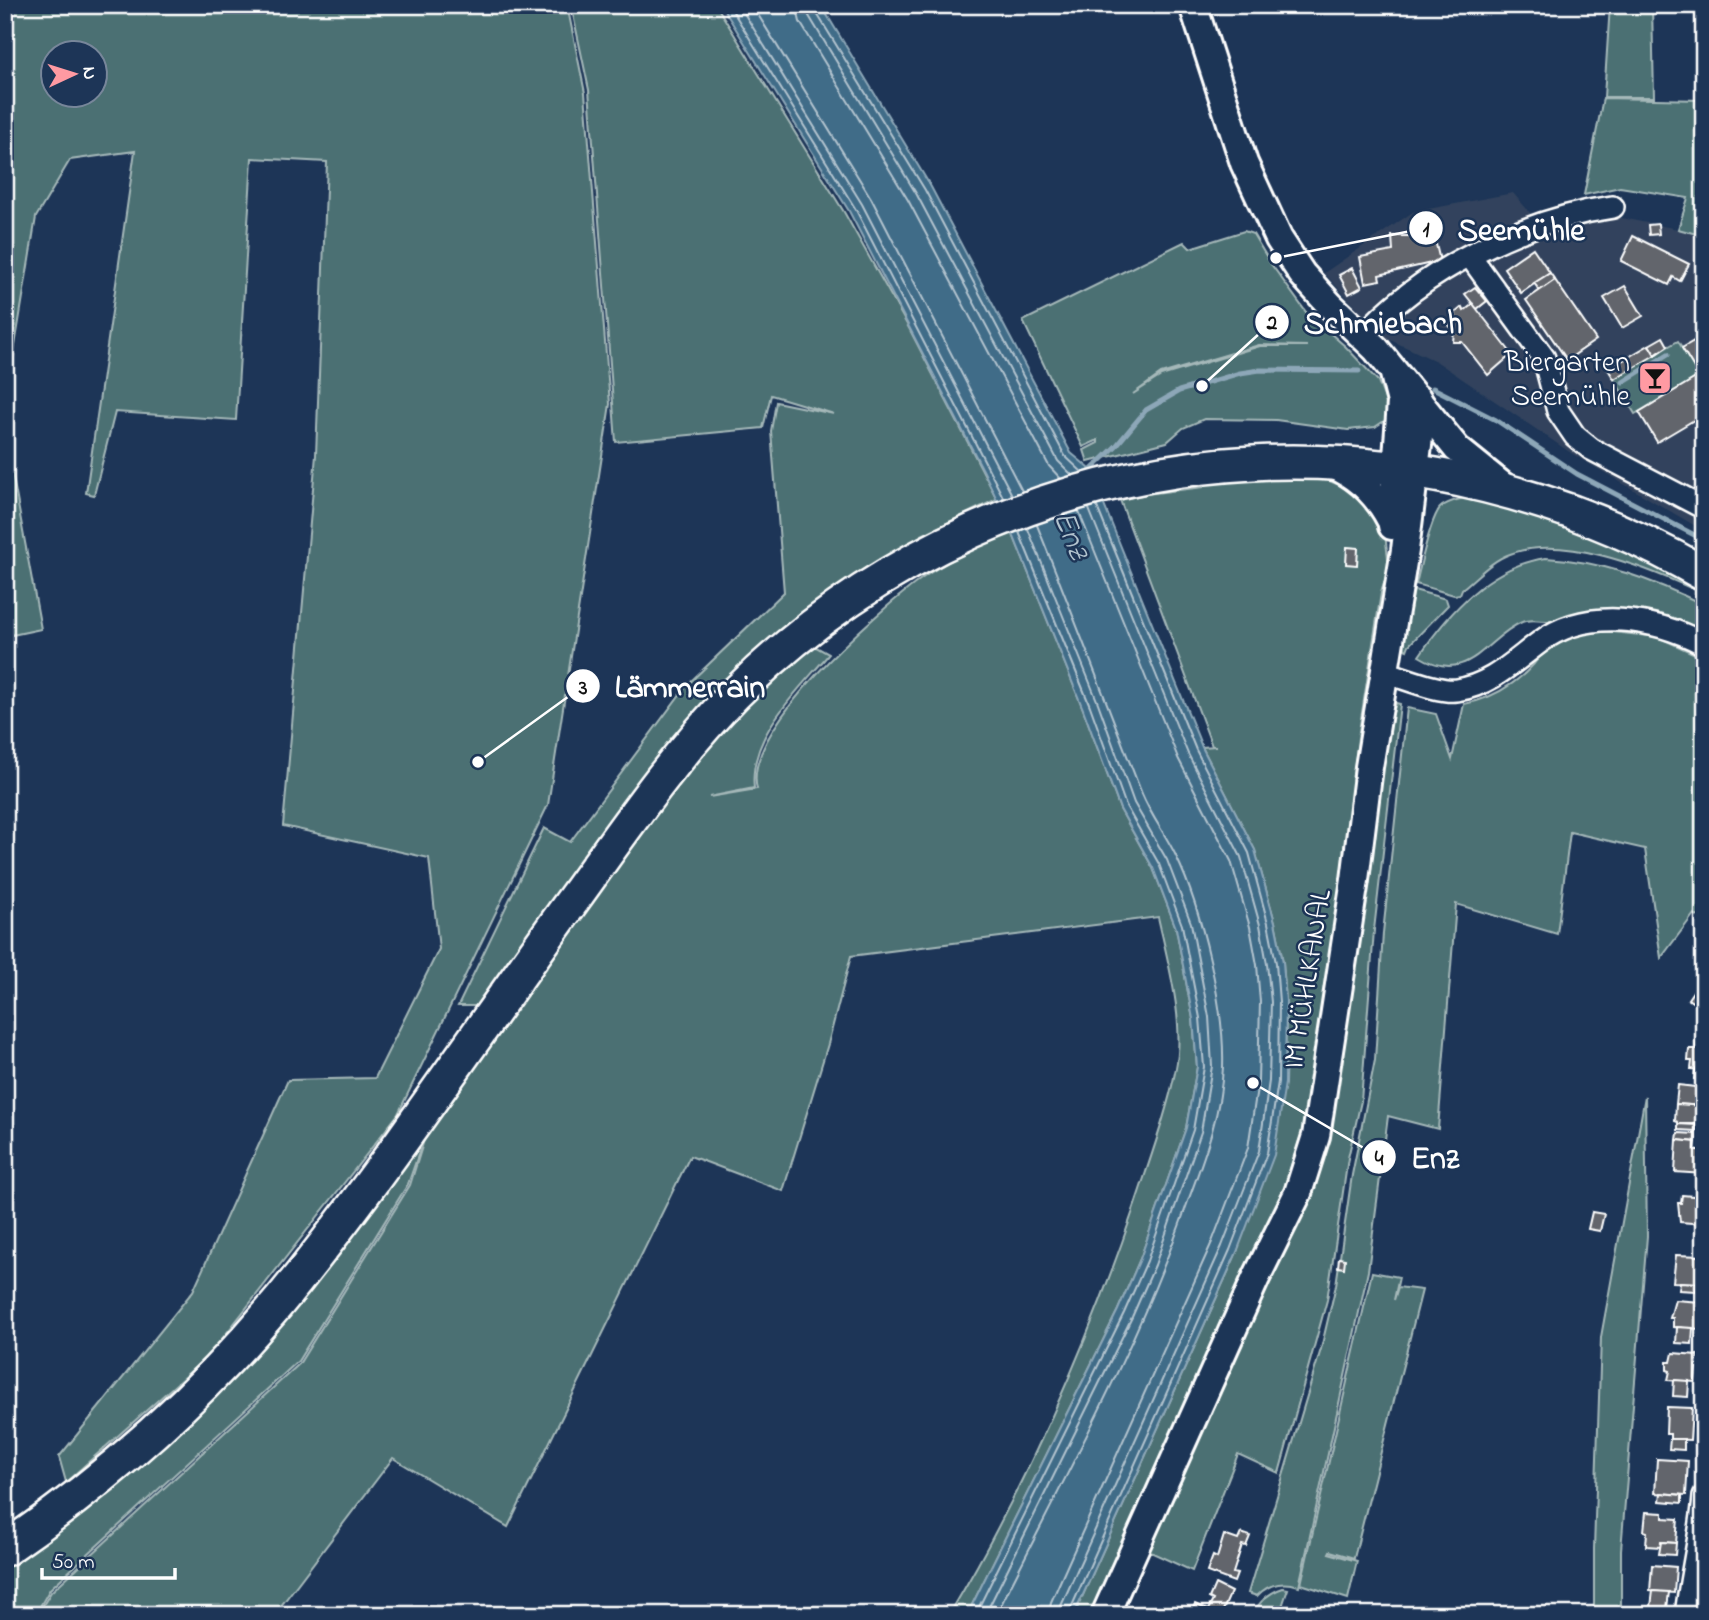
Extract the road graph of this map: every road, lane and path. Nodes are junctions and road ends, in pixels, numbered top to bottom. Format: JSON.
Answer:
{"nodes":[{"id":1,"x":1193,"y":5,"type":"edge"},
{"id":2,"x":1613,"y":207,"type":"dead end"},
{"id":3,"x":1471,"y":256,"type":"junction"},
{"id":4,"x":1376,"y":351,"type":"junction"},
{"id":5,"x":1418,"y":399,"type":"junction"},
{"id":6,"x":1326,"y":462,"type":"junction"},
{"id":7,"x":1406,"y":470,"type":"junction"},
{"id":8,"x":1512,"y":493,"type":"junction"},
{"id":9,"x":1704,"y":508,"type":"edge"},
{"id":10,"x":1391,"y":521,"type":"junction"},
{"id":11,"x":1403,"y":565,"type":"junction"},
{"id":12,"x":1704,"y":575,"type":"edge"},
{"id":13,"x":1704,"y":644,"type":"edge"},
{"id":14,"x":1384,"y":672,"type":"junction"},
{"id":15,"x":1704,"y":1496,"type":"edge"},
{"id":16,"x":1702,"y":1535,"type":"edge"},
{"id":17,"x":5,"y":1549,"type":"edge"},
{"id":18,"x":1105,"y":1615,"type":"edge"},
{"id":19,"x":1686,"y":1615,"type":"edge"}],
"edges":[{"from":1,"to":4,"type":"street"},
{"from":2,"to":3,"type":"street"},
{"from":3,"to":4,"type":"street"},
{"from":3,"to":9,"type":"street"},
{"from":4,"to":5,"type":"street"},
{"from":4,"to":7,"type":"street"},
{"from":5,"to":7,"type":"street"},
{"from":5,"to":8,"type":"street"},
{"from":6,"to":7,"type":"main road"},
{"from":6,"to":10,"type":"street"},
{"from":6,"to":17,"type":"main road"},
{"from":7,"to":8,"type":"main road"},
{"from":7,"to":10,"type":"street","name":"IM MÜHLKANAL"},
{"from":7,"to":11,"type":"street","name":"IM MÜHLKANAL"},
{"from":8,"to":12,"type":"main road"},
{"from":10,"to":11,"type":"street","name":"IM MÜHLKANAL"},
{"from":11,"to":14,"type":"street","name":"IM MÜHLKANAL"},
{"from":13,"to":14,"type":"street"},
{"from":14,"to":18,"type":"street","name":"IM MÜHLKANAL"},
{"from":15,"to":16,"type":"street"},
{"from":16,"to":19,"type":"street"}]}
